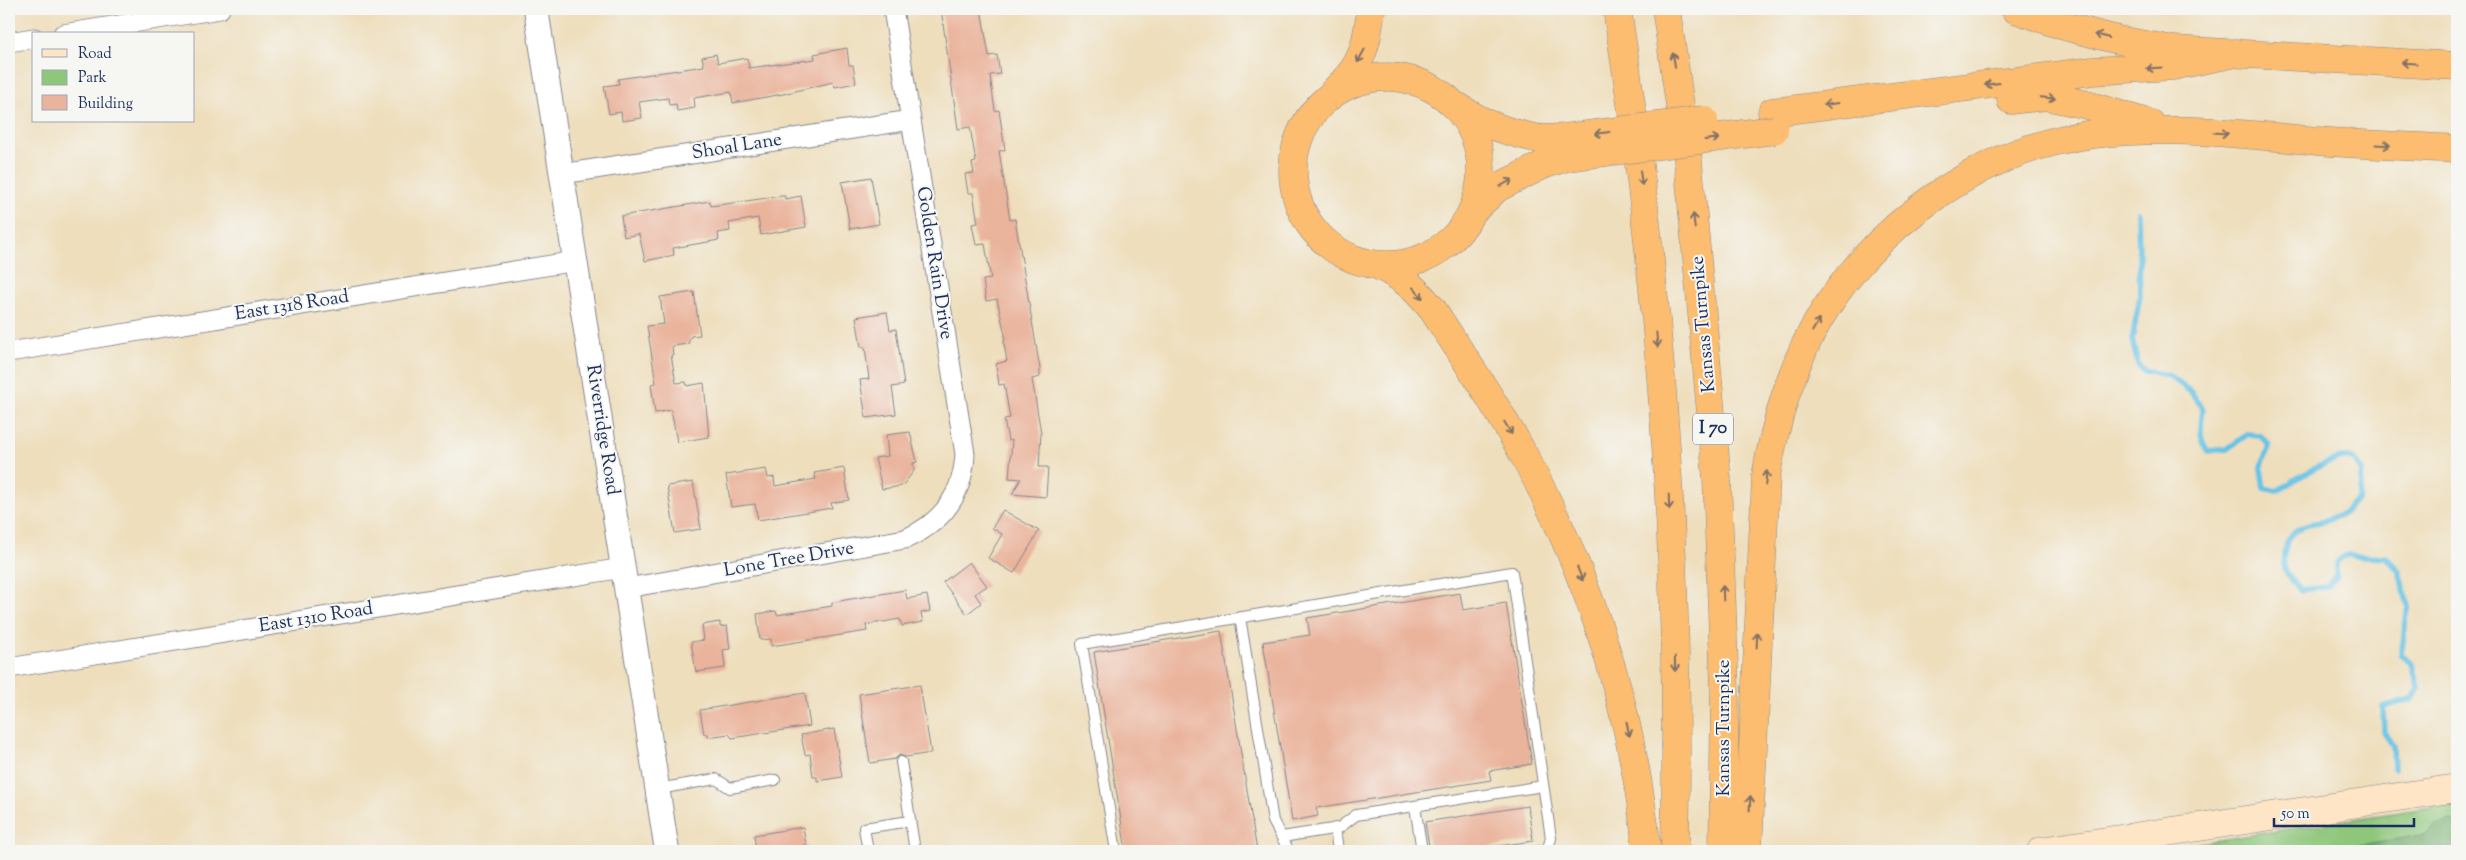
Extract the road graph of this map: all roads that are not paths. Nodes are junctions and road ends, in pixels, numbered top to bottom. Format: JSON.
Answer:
{"nodes":[{"id":1,"x":220,"y":9,"type":"edge"},
{"id":2,"x":536,"y":9,"type":"edge"},
{"id":3,"x":893,"y":9,"type":"edge"},
{"id":4,"x":1371,"y":9,"type":"edge"},
{"id":5,"x":1617,"y":9,"type":"edge"},
{"id":6,"x":1666,"y":9,"type":"edge"},
{"id":7,"x":2015,"y":9,"type":"edge"},
{"id":8,"x":76,"y":32,"type":"edge"},
{"id":9,"x":32,"y":38,"type":"edge"},
{"id":10,"x":9,"y":42,"type":"edge"},
{"id":11,"x":2236,"y":53,"type":"junction"},
{"id":12,"x":2457,"y":66,"type":"edge"},
{"id":13,"x":1325,"y":99,"type":"junction"},
{"id":14,"x":1450,"y":101,"type":"junction"},
{"id":15,"x":911,"y":120,"type":"junction"},
{"id":16,"x":1773,"y":121,"type":"junction"},
{"id":17,"x":2172,"y":130,"type":"junction"},
{"id":18,"x":2457,"y":149,"type":"edge"},
{"id":19,"x":1542,"y":152,"type":"junction"},
{"id":20,"x":562,"y":174,"type":"junction"},
{"id":21,"x":1474,"y":210,"type":"junction"},
{"id":22,"x":576,"y":261,"type":"junction"},
{"id":23,"x":1378,"y":266,"type":"junction"},
{"id":24,"x":9,"y":352,"type":"edge"},
{"id":25,"x":943,"y":513,"type":"joint"},
{"id":26,"x":625,"y":578,"type":"junction"},
{"id":27,"x":1240,"y":617,"type":"junction"},
{"id":28,"x":9,"y":668,"type":"edge"},
{"id":29,"x":901,"y":762,"type":"dead end"},
{"id":30,"x":775,"y":780,"type":"dead end"},
{"id":31,"x":1543,"y":786,"type":"junction"},
{"id":32,"x":2457,"y":788,"type":"edge"},
{"id":33,"x":658,"y":789,"type":"junction"},
{"id":34,"x":1416,"y":806,"type":"junction"},
{"id":35,"x":910,"y":821,"type":"junction"},
{"id":36,"x":1335,"y":828,"type":"junction"},
{"id":37,"x":1282,"y":837,"type":"junction"},
{"id":38,"x":2091,"y":848,"type":"edge"},
{"id":39,"x":668,"y":851,"type":"edge"},
{"id":40,"x":868,"y":851,"type":"edge"},
{"id":41,"x":915,"y":851,"type":"edge"},
{"id":42,"x":1116,"y":851,"type":"edge"},
{"id":43,"x":1289,"y":851,"type":"edge"},
{"id":44,"x":1338,"y":851,"type":"edge"},
{"id":45,"x":1422,"y":851,"type":"edge"},
{"id":46,"x":1540,"y":851,"type":"edge"},
{"id":47,"x":1647,"y":851,"type":"edge"},
{"id":48,"x":1675,"y":851,"type":"edge"},
{"id":49,"x":1723,"y":851,"type":"edge"},
{"id":50,"x":1748,"y":851,"type":"edge"},
{"id":51,"x":2041,"y":851,"type":"edge"}],
"edges":[{"from":1,"to":8,"type":"street"},
{"from":2,"to":20,"type":"street","name":"Riverridge Road"},
{"from":3,"to":15,"type":"street","name":"Golden Rain Drive"},
{"from":4,"to":13,"type":"highway","one_way":true},
{"from":5,"to":48,"type":"highway","number":"I 70","one_way":true},
{"from":49,"to":6,"type":"highway","name":"Kansas Turnpike","number":"I 70","one_way":true},
{"from":11,"to":7,"type":"highway","one_way":true},
{"from":9,"to":10,"type":"street"},
{"from":12,"to":11,"type":"highway","one_way":true},
{"from":11,"to":16,"type":"highway","one_way":true},
{"from":13,"to":14,"type":"highway"},
{"from":13,"to":23,"type":"highway"},
{"from":14,"to":19,"type":"highway"},
{"from":14,"to":21,"type":"highway"},
{"from":15,"to":20,"type":"street","name":"Shoal Lane"},
{"from":15,"to":25,"type":"street","name":"Golden Rain Drive"},
{"from":16,"to":17,"type":"highway","one_way":true},
{"from":16,"to":19,"type":"highway","bridge":true},
{"from":17,"to":18,"type":"highway","one_way":true},
{"from":50,"to":17,"type":"highway","one_way":true},
{"from":21,"to":19,"type":"highway","one_way":true},
{"from":20,"to":22,"type":"street","name":"Riverridge Road"},
{"from":21,"to":23,"type":"highway"},
{"from":22,"to":24,"type":"street","name":"East 1318 Road"},
{"from":22,"to":26,"type":"street","name":"Riverridge Road"},
{"from":23,"to":47,"type":"highway","one_way":true},
{"from":25,"to":26,"type":"street","name":"Lone Tree Drive"},
{"from":26,"to":28,"type":"street","name":"East 1310 Road"},
{"from":26,"to":33,"type":"street","name":"Riverridge Road"},
{"from":27,"to":31,"type":"lane"},
{"from":27,"to":37,"type":"lane"},
{"from":27,"to":42,"type":"lane"},
{"from":29,"to":35,"type":"lane"},
{"from":30,"to":33,"type":"lane"},
{"from":31,"to":34,"type":"lane"},
{"from":31,"to":46,"type":"lane"},
{"from":32,"to":38,"type":"main road"},
{"from":33,"to":39,"type":"street","name":"Riverridge Road"},
{"from":34,"to":36,"type":"lane"},
{"from":34,"to":45,"type":"lane"},
{"from":35,"to":40,"type":"lane"},
{"from":35,"to":41,"type":"lane"},
{"from":36,"to":37,"type":"lane"},
{"from":36,"to":44,"type":"lane"},
{"from":37,"to":43,"type":"lane"},
{"from":38,"to":51,"type":"main road"}]}
